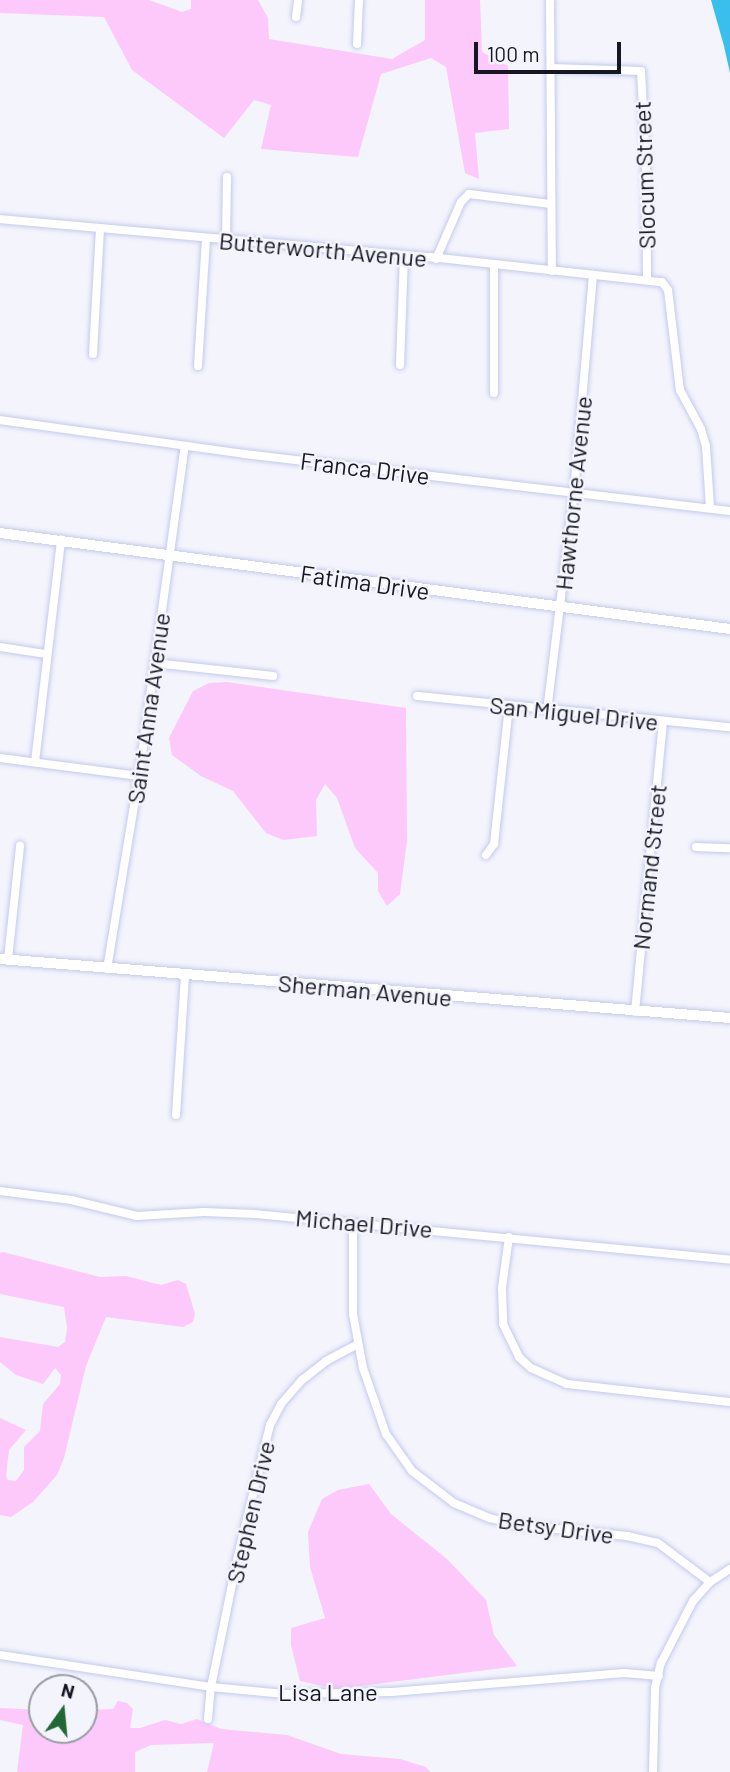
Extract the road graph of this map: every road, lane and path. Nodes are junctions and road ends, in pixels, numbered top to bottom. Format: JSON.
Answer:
{"nodes":[{"id":1,"x":298,"y":0,"type":"edge"},
{"id":2,"x":359,"y":0,"type":"edge"},
{"id":3,"x":550,"y":0,"type":"edge"},
{"id":4,"x":296,"y":18,"type":"dead end"},
{"id":5,"x":357,"y":44,"type":"dead end"},
{"id":6,"x":552,"y":68,"type":"junction"},
{"id":7,"x":227,"y":177,"type":"dead end"},
{"id":8,"x":550,"y":204,"type":"junction"},
{"id":9,"x":0,"y":219,"type":"edge"},
{"id":10,"x":100,"y":228,"type":"junction"},
{"id":11,"x":206,"y":239,"type":"junction"},
{"id":12,"x":226,"y":240,"type":"junction"},
{"id":13,"x":404,"y":256,"type":"junction"},
{"id":14,"x":436,"y":259,"type":"junction"},
{"id":15,"x":494,"y":264,"type":"junction"},
{"id":16,"x":552,"y":271,"type":"junction"},
{"id":17,"x":593,"y":275,"type":"junction"},
{"id":18,"x":647,"y":278,"type":"junction"},
{"id":19,"x":93,"y":354,"type":"dead end"},
{"id":20,"x":400,"y":365,"type":"dead end"},
{"id":21,"x":198,"y":366,"type":"dead end"},
{"id":22,"x":494,"y":393,"type":"dead end"},
{"id":23,"x":0,"y":420,"type":"edge"},
{"id":24,"x":185,"y":446,"type":"junction"},
{"id":25,"x":574,"y":492,"type":"junction"},
{"id":26,"x":710,"y":508,"type":"junction"},
{"id":27,"x":730,"y":511,"type":"edge"},
{"id":28,"x":0,"y":533,"type":"edge"},
{"id":29,"x":61,"y":540,"type":"junction"},
{"id":30,"x":169,"y":556,"type":"junction"},
{"id":31,"x":561,"y":607,"type":"junction"},
{"id":32,"x":730,"y":629,"type":"edge"},
{"id":33,"x":0,"y":647,"type":"edge"},
{"id":34,"x":46,"y":654,"type":"junction"},
{"id":35,"x":154,"y":663,"type":"junction"},
{"id":36,"x":273,"y":676,"type":"dead end"},
{"id":37,"x":417,"y":696,"type":"dead end"},
{"id":38,"x":509,"y":707,"type":"junction"},
{"id":39,"x":547,"y":710,"type":"junction"},
{"id":40,"x":663,"y":722,"type":"junction"},
{"id":41,"x":730,"y":727,"type":"edge"},
{"id":42,"x":0,"y":758,"type":"edge"},
{"id":43,"x":35,"y":762,"type":"junction"},
{"id":44,"x":139,"y":776,"type":"junction"},
{"id":45,"x":20,"y":846,"type":"dead end"},
{"id":46,"x":696,"y":847,"type":"dead end"},
{"id":47,"x":730,"y":848,"type":"edge"},
{"id":48,"x":486,"y":855,"type":"dead end"},
{"id":49,"x":4,"y":959,"type":"edge"},
{"id":50,"x":107,"y":969,"type":"junction"},
{"id":51,"x":185,"y":976,"type":"junction"},
{"id":52,"x":635,"y":1012,"type":"junction"},
{"id":53,"x":730,"y":1018,"type":"edge"},
{"id":54,"x":176,"y":1115,"type":"dead end"},
{"id":55,"x":0,"y":1191,"type":"edge"},
{"id":56,"x":354,"y":1223,"type":"junction"},
{"id":57,"x":509,"y":1237,"type":"junction"},
{"id":58,"x":730,"y":1260,"type":"edge"},
{"id":59,"x":358,"y":1344,"type":"junction"},
{"id":60,"x":730,"y":1402,"type":"edge"},
{"id":61,"x":730,"y":1569,"type":"edge"},
{"id":62,"x":710,"y":1582,"type":"junction"},
{"id":63,"x":0,"y":1655,"type":"edge"},
{"id":64,"x":659,"y":1676,"type":"junction"},
{"id":65,"x":211,"y":1687,"type":"junction"},
{"id":66,"x":208,"y":1719,"type":"dead end"},
{"id":67,"x":653,"y":1772,"type":"edge"}],
"edges":[{"from":1,"to":4,"type":"street"},
{"from":2,"to":5,"type":"street"},
{"from":3,"to":6,"type":"street"},
{"from":6,"to":8,"type":"street"},
{"from":6,"to":18,"type":"street","name":"Slocum Street"},
{"from":7,"to":12,"type":"street"},
{"from":8,"to":14,"type":"street"},
{"from":8,"to":16,"type":"street"},
{"from":9,"to":10,"type":"street","name":"Butterworth Avenue"},
{"from":10,"to":11,"type":"street","name":"Butterworth Avenue"},
{"from":10,"to":19,"type":"street"},
{"from":11,"to":12,"type":"street","name":"Butterworth Avenue"},
{"from":11,"to":21,"type":"street"},
{"from":12,"to":13,"type":"street","name":"Butterworth Avenue"},
{"from":13,"to":14,"type":"street","name":"Butterworth Avenue"},
{"from":13,"to":20,"type":"street"},
{"from":14,"to":15,"type":"street","name":"Butterworth Avenue"},
{"from":15,"to":16,"type":"street","name":"Butterworth Avenue"},
{"from":15,"to":22,"type":"street"},
{"from":16,"to":17,"type":"street","name":"Butterworth Avenue"},
{"from":17,"to":18,"type":"street","name":"Butterworth Avenue"},
{"from":17,"to":25,"type":"street","name":"Hawthorne Avenue"},
{"from":18,"to":26,"type":"street"},
{"from":23,"to":24,"type":"street","name":"Franca Drive"},
{"from":24,"to":25,"type":"street","name":"Franca Drive"},
{"from":24,"to":30,"type":"street","name":"Saint Anna Avenue"},
{"from":25,"to":26,"type":"street","name":"Franca Drive"},
{"from":25,"to":31,"type":"street","name":"Hawthorne Avenue"},
{"from":26,"to":27,"type":"street","name":"Franca Drive"},
{"from":28,"to":29,"type":"street","name":"Fatima Drive"},
{"from":29,"to":30,"type":"street","name":"Fatima Drive"},
{"from":29,"to":34,"type":"street"},
{"from":30,"to":31,"type":"street","name":"Fatima Drive"},
{"from":30,"to":35,"type":"street","name":"Saint Anna Avenue"},
{"from":31,"to":32,"type":"street","name":"Fatima Drive"},
{"from":31,"to":39,"type":"street","name":"Hawthorne Avenue"},
{"from":33,"to":34,"type":"street"},
{"from":34,"to":43,"type":"street"},
{"from":35,"to":36,"type":"street"},
{"from":35,"to":44,"type":"street","name":"Saint Anna Avenue"},
{"from":37,"to":38,"type":"street","name":"San Miguel Drive"},
{"from":38,"to":39,"type":"street","name":"San Miguel Drive"},
{"from":38,"to":48,"type":"street"},
{"from":39,"to":40,"type":"street","name":"San Miguel Drive"},
{"from":40,"to":41,"type":"street","name":"San Miguel Drive"},
{"from":40,"to":52,"type":"street","name":"Normand Street"},
{"from":42,"to":43,"type":"street"},
{"from":43,"to":44,"type":"street"},
{"from":44,"to":50,"type":"street","name":"Saint Anna Avenue"},
{"from":45,"to":49,"type":"street"},
{"from":46,"to":47,"type":"street"},
{"from":49,"to":50,"type":"street","name":"Sherman Avenue"},
{"from":50,"to":51,"type":"street","name":"Sherman Avenue"},
{"from":51,"to":52,"type":"street","name":"Sherman Avenue"},
{"from":51,"to":54,"type":"street"},
{"from":52,"to":53,"type":"street","name":"Sherman Avenue"},
{"from":55,"to":56,"type":"street","name":"Michael Drive"},
{"from":56,"to":57,"type":"street","name":"Michael Drive"},
{"from":56,"to":59,"type":"street","name":"Betsy Drive"},
{"from":57,"to":58,"type":"street","name":"Michael Drive"},
{"from":57,"to":60,"type":"street"},
{"from":59,"to":62,"type":"street","name":"Betsy Drive"},
{"from":59,"to":65,"type":"street","name":"Stephen Drive"},
{"from":61,"to":62,"type":"street"},
{"from":62,"to":64,"type":"street"},
{"from":63,"to":65,"type":"street","name":"Lisa Lane"},
{"from":64,"to":65,"type":"street","name":"Lisa Lane"},
{"from":64,"to":67,"type":"street"},
{"from":65,"to":66,"type":"street","name":"Stephen Drive"}]}
